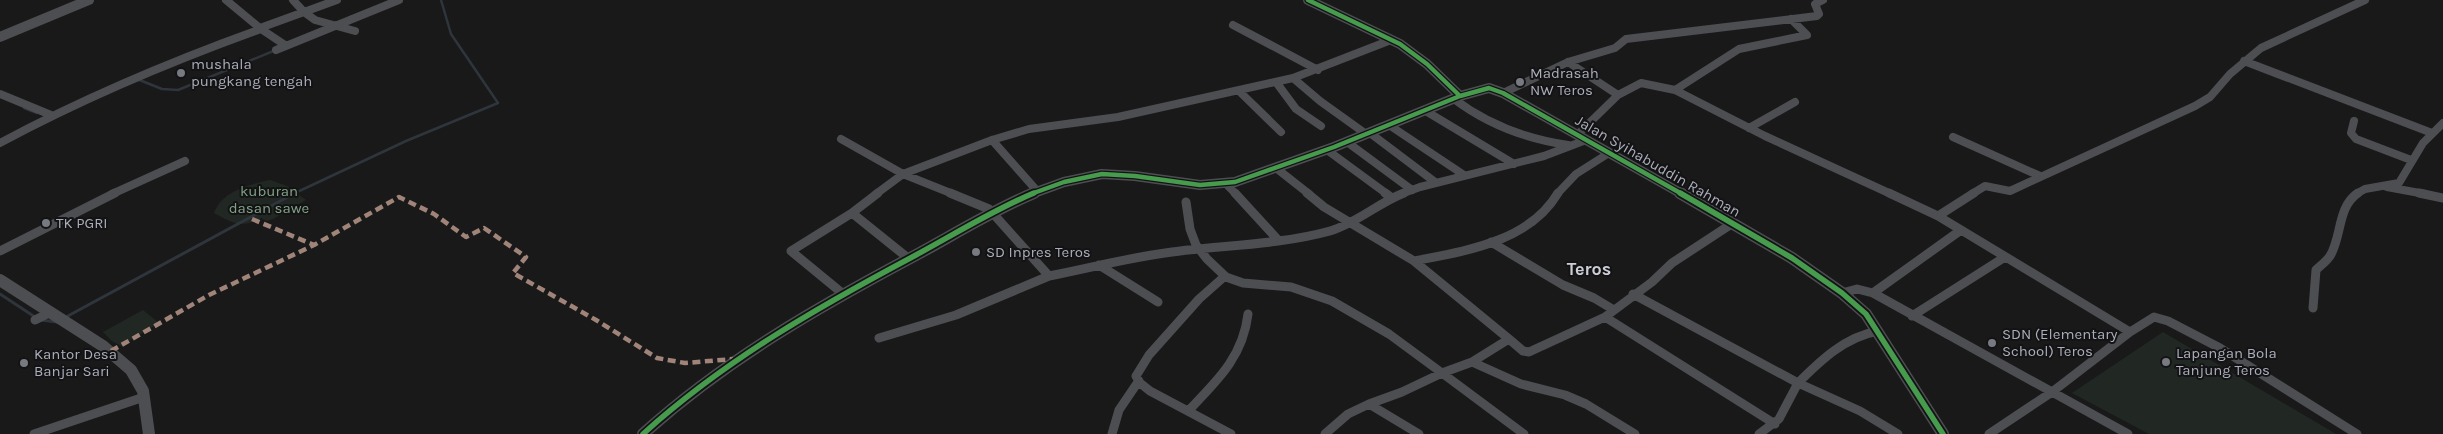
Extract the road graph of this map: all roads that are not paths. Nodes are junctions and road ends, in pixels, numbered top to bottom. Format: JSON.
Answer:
{"nodes":[{"id":1,"x":89,"y":0,"type":"edge"},
{"id":2,"x":293,"y":0,"type":"edge"},
{"id":3,"x":337,"y":0,"type":"edge"},
{"id":4,"x":399,"y":0,"type":"edge"},
{"id":5,"x":1308,"y":0,"type":"edge"},
{"id":6,"x":1823,"y":0,"type":"edge"},
{"id":7,"x":2365,"y":0,"type":"edge"},
{"id":8,"x":232,"y":1,"type":"edge"},
{"id":9,"x":304,"y":12,"type":"junction"},
{"id":10,"x":1791,"y":19,"type":"junction"},
{"id":11,"x":1233,"y":25,"type":"dead end"},
{"id":12,"x":337,"y":27,"type":"junction"},
{"id":13,"x":261,"y":29,"type":"junction"},
{"id":14,"x":355,"y":31,"type":"dead end"},
{"id":15,"x":0,"y":37,"type":"edge"},
{"id":16,"x":1391,"y":40,"type":"junction"},
{"id":17,"x":2244,"y":61,"type":"junction"},
{"id":18,"x":1568,"y":62,"type":"junction"},
{"id":19,"x":1318,"y":70,"type":"junction"},
{"id":20,"x":1293,"y":78,"type":"junction"},
{"id":21,"x":1276,"y":82,"type":"junction"},
{"id":22,"x":1675,"y":90,"type":"junction"},
{"id":23,"x":1239,"y":91,"type":"junction"},
{"id":24,"x":0,"y":94,"type":"edge"},
{"id":25,"x":1503,"y":94,"type":"junction"},
{"id":26,"x":1618,"y":95,"type":"junction"},
{"id":27,"x":1457,"y":97,"type":"junction"},
{"id":28,"x":1795,"y":102,"type":"dead end"},
{"id":29,"x":1424,"y":110,"type":"junction"},
{"id":30,"x":48,"y":117,"type":"junction"},
{"id":31,"x":2354,"y":121,"type":"dead end"},
{"id":32,"x":2443,"y":123,"type":"edge"},
{"id":33,"x":1389,"y":125,"type":"junction"},
{"id":34,"x":1321,"y":126,"type":"dead end"},
{"id":35,"x":1749,"y":128,"type":"junction"},
{"id":36,"x":1282,"y":132,"type":"dead end"},
{"id":37,"x":2432,"y":133,"type":"junction"},
{"id":38,"x":1368,"y":134,"type":"junction"},
{"id":39,"x":1582,"y":137,"type":"junction"},
{"id":40,"x":1953,"y":137,"type":"dead end"},
{"id":41,"x":841,"y":139,"type":"dead end"},
{"id":42,"x":992,"y":140,"type":"junction"},
{"id":43,"x":0,"y":142,"type":"edge"},
{"id":44,"x":1347,"y":142,"type":"junction"},
{"id":45,"x":1572,"y":146,"type":"junction"},
{"id":46,"x":1327,"y":150,"type":"junction"},
{"id":47,"x":1608,"y":153,"type":"junction"},
{"id":48,"x":2411,"y":160,"type":"junction"},
{"id":49,"x":185,"y":161,"type":"dead end"},
{"id":50,"x":1514,"y":164,"type":"junction"},
{"id":51,"x":1276,"y":168,"type":"junction"},
{"id":52,"x":903,"y":174,"type":"junction"},
{"id":53,"x":1464,"y":175,"type":"junction"},
{"id":54,"x":2040,"y":176,"type":"junction"},
{"id":55,"x":1435,"y":182,"type":"junction"},
{"id":56,"x":1226,"y":184,"type":"junction"},
{"id":57,"x":2383,"y":186,"type":"junction"},
{"id":58,"x":1412,"y":190,"type":"junction"},
{"id":59,"x":1038,"y":192,"type":"junction"},
{"id":60,"x":1392,"y":198,"type":"junction"},
{"id":61,"x":2443,"y":198,"type":"edge"},
{"id":62,"x":1186,"y":202,"type":"dead end"},
{"id":63,"x":992,"y":212,"type":"junction"},
{"id":64,"x":852,"y":213,"type":"junction"},
{"id":65,"x":1938,"y":216,"type":"junction"},
{"id":66,"x":1733,"y":223,"type":"junction"},
{"id":67,"x":1349,"y":224,"type":"junction"},
{"id":68,"x":1961,"y":230,"type":"junction"},
{"id":69,"x":1278,"y":240,"type":"junction"},
{"id":70,"x":1491,"y":242,"type":"junction"},
{"id":71,"x":1197,"y":248,"type":"junction"},
{"id":72,"x":0,"y":251,"type":"edge"},
{"id":73,"x":2005,"y":257,"type":"junction"},
{"id":74,"x":908,"y":258,"type":"junction"},
{"id":75,"x":1414,"y":261,"type":"junction"},
{"id":76,"x":1099,"y":265,"type":"junction"},
{"id":77,"x":1048,"y":276,"type":"junction"},
{"id":78,"x":1225,"y":276,"type":"junction"},
{"id":79,"x":0,"y":280,"type":"edge"},
{"id":80,"x":842,"y":293,"type":"junction"},
{"id":81,"x":1842,"y":293,"type":"junction"},
{"id":82,"x":1873,"y":293,"type":"junction"},
{"id":83,"x":1633,"y":294,"type":"junction"},
{"id":84,"x":1158,"y":302,"type":"dead end"},
{"id":85,"x":2313,"y":308,"type":"dead end"},
{"id":86,"x":1614,"y":310,"type":"junction"},
{"id":87,"x":1248,"y":314,"type":"dead end"},
{"id":88,"x":1912,"y":316,"type":"junction"},
{"id":89,"x":1605,"y":317,"type":"junction"},
{"id":90,"x":1878,"y":331,"type":"junction"},
{"id":91,"x":2130,"y":332,"type":"junction"},
{"id":92,"x":879,"y":338,"type":"dead end"},
{"id":93,"x":1509,"y":339,"type":"junction"},
{"id":94,"x":1472,"y":362,"type":"junction"},
{"id":95,"x":1442,"y":373,"type":"junction"},
{"id":96,"x":1138,"y":382,"type":"junction"},
{"id":97,"x":1798,"y":383,"type":"junction"},
{"id":98,"x":2052,"y":392,"type":"junction"},
{"id":99,"x":144,"y":397,"type":"junction"},
{"id":100,"x":1369,"y":404,"type":"junction"},
{"id":101,"x":1188,"y":411,"type":"junction"},
{"id":102,"x":1775,"y":424,"type":"junction"},
{"id":103,"x":34,"y":434,"type":"edge"},
{"id":104,"x":148,"y":434,"type":"edge"},
{"id":105,"x":643,"y":434,"type":"edge"},
{"id":106,"x":1112,"y":434,"type":"edge"},
{"id":107,"x":1232,"y":434,"type":"edge"},
{"id":108,"x":1325,"y":434,"type":"edge"},
{"id":109,"x":1419,"y":434,"type":"edge"},
{"id":110,"x":1524,"y":434,"type":"edge"},
{"id":111,"x":1635,"y":434,"type":"edge"},
{"id":112,"x":1759,"y":434,"type":"edge"},
{"id":113,"x":1898,"y":434,"type":"edge"},
{"id":114,"x":1943,"y":434,"type":"edge"},
{"id":115,"x":1989,"y":434,"type":"edge"},
{"id":116,"x":2128,"y":434,"type":"edge"},
{"id":117,"x":2357,"y":434,"type":"edge"}],
"edges":[{"from":1,"to":15,"type":"street"},
{"from":2,"to":9,"type":"street"},
{"from":3,"to":9,"type":"street"},
{"from":4,"to":12,"type":"street"},
{"from":5,"to":16,"type":"street"},
{"from":6,"to":10,"type":"street"},
{"from":7,"to":17,"type":"street"},
{"from":8,"to":13,"type":"street"},
{"from":9,"to":12,"type":"street"},
{"from":9,"to":13,"type":"street"},
{"from":10,"to":18,"type":"street"},
{"from":10,"to":22,"type":"street"},
{"from":11,"to":19,"type":"street"},
{"from":12,"to":13,"type":"street"},
{"from":12,"to":14,"type":"street"},
{"from":13,"to":30,"type":"street"},
{"from":16,"to":19,"type":"street"},
{"from":16,"to":27,"type":"street"},
{"from":17,"to":37,"type":"street"},
{"from":17,"to":54,"type":"street"},
{"from":18,"to":25,"type":"street"},
{"from":18,"to":26,"type":"street"},
{"from":19,"to":20,"type":"street"},
{"from":20,"to":21,"type":"street"},
{"from":20,"to":38,"type":"street"},
{"from":21,"to":23,"type":"street"},
{"from":21,"to":34,"type":"street"},
{"from":22,"to":26,"type":"street"},
{"from":22,"to":35,"type":"street"},
{"from":23,"to":36,"type":"street"},
{"from":23,"to":42,"type":"street"},
{"from":24,"to":30,"type":"street"},
{"from":25,"to":27,"type":"street","name":"Jalan Syihabuddin Rahman"},
{"from":25,"to":39,"type":"street","name":"Jalan Syihabuddin Rahman"},
{"from":26,"to":39,"type":"street"},
{"from":27,"to":29,"type":"street","name":"Jalan Syihabuddin Rahman"},
{"from":27,"to":45,"type":"street"},
{"from":28,"to":35,"type":"street"},
{"from":29,"to":33,"type":"street","name":"Jalan Syihabuddin Rahman"},
{"from":29,"to":50,"type":"street"},
{"from":30,"to":43,"type":"street"},
{"from":31,"to":48,"type":"street"},
{"from":32,"to":37,"type":"street"},
{"from":33,"to":38,"type":"street","name":"Jalan Syihabuddin Rahman"},
{"from":33,"to":53,"type":"street"},
{"from":35,"to":65,"type":"street"},
{"from":37,"to":48,"type":"street"},
{"from":38,"to":44,"type":"street","name":"Jalan Syihabuddin Rahman"},
{"from":38,"to":55,"type":"street"},
{"from":39,"to":45,"type":"street"},
{"from":39,"to":47,"type":"street","name":"Jalan Syihabuddin Rahman"},
{"from":40,"to":54,"type":"street"},
{"from":41,"to":52,"type":"street"},
{"from":42,"to":52,"type":"street"},
{"from":42,"to":59,"type":"street"},
{"from":44,"to":46,"type":"street","name":"Jalan Syihabuddin Rahman"},
{"from":44,"to":58,"type":"street"},
{"from":45,"to":50,"type":"street"},
{"from":46,"to":51,"type":"street","name":"Jalan Syihabuddin Rahman"},
{"from":46,"to":60,"type":"street"},
{"from":47,"to":66,"type":"street","name":"Jalan Syihabuddin Rahman"},
{"from":47,"to":70,"type":"street"},
{"from":48,"to":57,"type":"street"},
{"from":49,"to":72,"type":"street"},
{"from":50,"to":53,"type":"street"},
{"from":51,"to":56,"type":"street","name":"Jalan Syihabuddin Rahman"},
{"from":51,"to":67,"type":"street"},
{"from":52,"to":63,"type":"street"},
{"from":52,"to":64,"type":"street"},
{"from":53,"to":55,"type":"street"},
{"from":54,"to":65,"type":"street"},
{"from":55,"to":58,"type":"street"},
{"from":56,"to":59,"type":"street","name":"Jalan Syihabuddin Rahman"},
{"from":56,"to":69,"type":"street"},
{"from":57,"to":61,"type":"street"},
{"from":57,"to":85,"type":"street"},
{"from":58,"to":60,"type":"street"},
{"from":59,"to":63,"type":"street","name":"Jalan Syihabuddin Rahman"},
{"from":60,"to":67,"type":"street"},
{"from":62,"to":71,"type":"street"},
{"from":63,"to":74,"type":"street","name":"Jalan Syihabuddin Rahman"},
{"from":63,"to":77,"type":"street"},
{"from":64,"to":74,"type":"street"},
{"from":64,"to":80,"type":"street"},
{"from":65,"to":68,"type":"street"},
{"from":66,"to":81,"type":"street","name":"Jalan Syihabuddin Rahman"},
{"from":66,"to":83,"type":"street"},
{"from":67,"to":69,"type":"street"},
{"from":67,"to":75,"type":"street"},
{"from":68,"to":73,"type":"street"},
{"from":68,"to":82,"type":"street"},
{"from":69,"to":71,"type":"street"},
{"from":70,"to":75,"type":"street"},
{"from":70,"to":86,"type":"street"},
{"from":71,"to":76,"type":"street"},
{"from":71,"to":78,"type":"street"},
{"from":73,"to":88,"type":"street"},
{"from":73,"to":91,"type":"street"},
{"from":74,"to":80,"type":"street","name":"Jalan Syihabuddin Rahman"},
{"from":75,"to":93,"type":"street"},
{"from":76,"to":77,"type":"street"},
{"from":76,"to":84,"type":"street"},
{"from":77,"to":92,"type":"street"},
{"from":78,"to":95,"type":"street"},
{"from":78,"to":96,"type":"street"},
{"from":79,"to":99,"type":"street"},
{"from":80,"to":105,"type":"street","name":"Jalan Syihabuddin Rahman"},
{"from":81,"to":82,"type":"street"},
{"from":81,"to":90,"type":"street","name":"Jalan Syihabuddin Rahman"},
{"from":82,"to":88,"type":"street"},
{"from":83,"to":86,"type":"street"},
{"from":83,"to":97,"type":"street"},
{"from":86,"to":89,"type":"street"},
{"from":87,"to":101,"type":"street"},
{"from":88,"to":98,"type":"street"},
{"from":89,"to":93,"type":"street"},
{"from":89,"to":102,"type":"street"},
{"from":90,"to":97,"type":"street"},
{"from":90,"to":114,"type":"street","name":"Jalan Syihabuddin Rahman"},
{"from":91,"to":98,"type":"street"},
{"from":91,"to":117,"type":"street"},
{"from":93,"to":94,"type":"street"},
{"from":94,"to":95,"type":"street"},
{"from":94,"to":111,"type":"street"},
{"from":95,"to":100,"type":"street"},
{"from":95,"to":110,"type":"street"},
{"from":96,"to":101,"type":"street"},
{"from":96,"to":106,"type":"street"},
{"from":97,"to":102,"type":"street"},
{"from":97,"to":113,"type":"street"},
{"from":98,"to":115,"type":"street"},
{"from":98,"to":116,"type":"street"},
{"from":99,"to":103,"type":"street"},
{"from":99,"to":104,"type":"street"},
{"from":100,"to":108,"type":"street"},
{"from":100,"to":109,"type":"street"},
{"from":101,"to":107,"type":"street"},
{"from":102,"to":112,"type":"street"}]}
